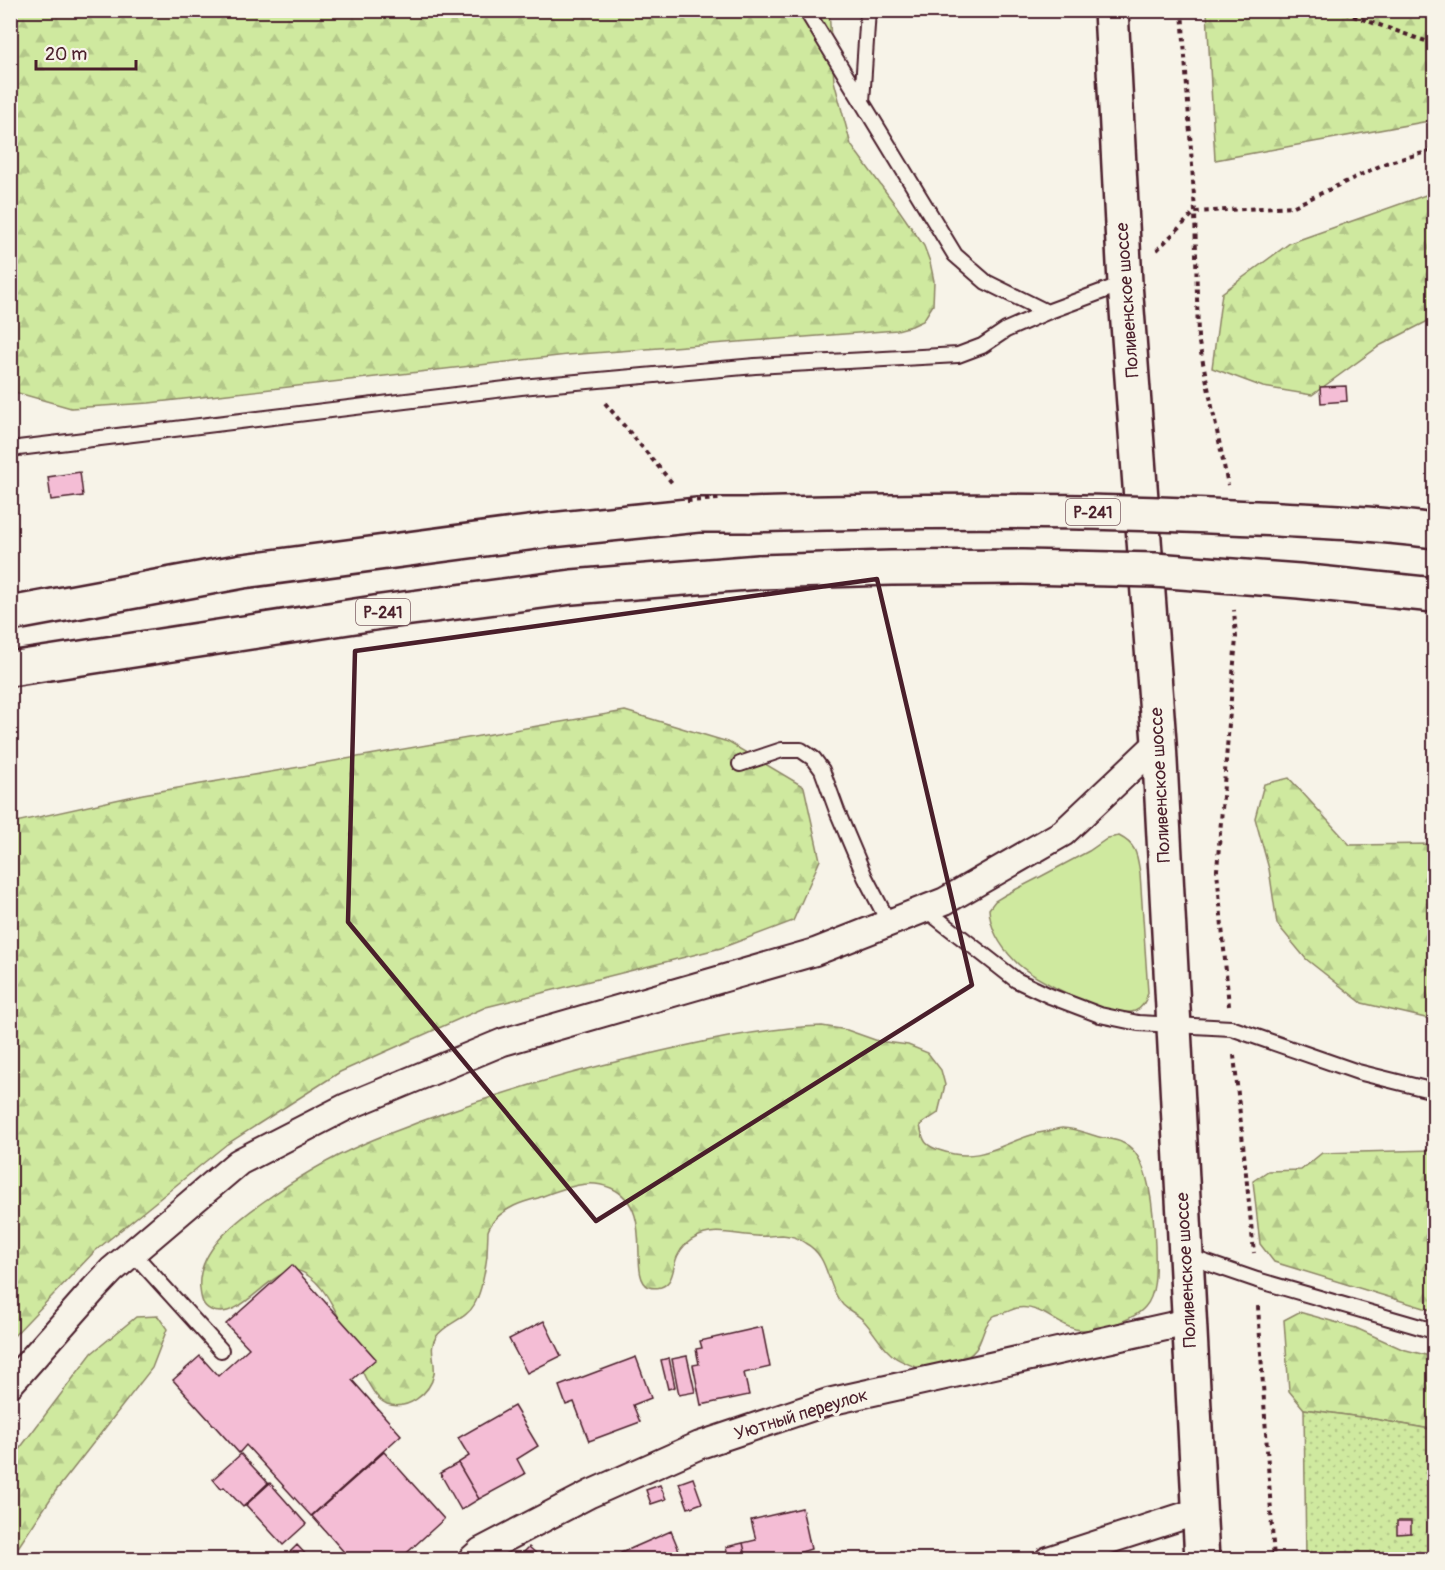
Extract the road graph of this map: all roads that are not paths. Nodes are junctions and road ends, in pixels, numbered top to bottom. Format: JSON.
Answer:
{"nodes":[{"id":1,"x":806,"y":10,"type":"edge"},
{"id":2,"x":868,"y":10,"type":"edge"},
{"id":3,"x":1111,"y":10,"type":"edge"},
{"id":4,"x":862,"y":102,"type":"junction"},
{"id":5,"x":1125,"y":283,"type":"junction"},
{"id":6,"x":1047,"y":312,"type":"junction"},
{"id":7,"x":10,"y":449,"type":"edge"},
{"id":8,"x":1434,"y":531,"type":"edge"},
{"id":9,"x":1434,"y":595,"type":"edge"},
{"id":10,"x":10,"y":614,"type":"edge"},
{"id":11,"x":10,"y":669,"type":"edge"},
{"id":12,"x":1158,"y":742,"type":"junction"},
{"id":13,"x":740,"y":764,"type":"dead end"},
{"id":14,"x":925,"y":909,"type":"junction"},
{"id":15,"x":889,"y":923,"type":"junction"},
{"id":16,"x":1172,"y":1025,"type":"junction"},
{"id":17,"x":1434,"y":1091,"type":"edge"},
{"id":18,"x":133,"y":1252,"type":"junction"},
{"id":19,"x":1186,"y":1256,"type":"junction"},
{"id":20,"x":1188,"y":1322,"type":"junction"},
{"id":21,"x":1434,"y":1331,"type":"edge"},
{"id":22,"x":221,"y":1350,"type":"dead end"},
{"id":23,"x":10,"y":1384,"type":"edge"},
{"id":24,"x":1199,"y":1511,"type":"junction"},
{"id":25,"x":471,"y":1560,"type":"edge"},
{"id":26,"x":1048,"y":1560,"type":"edge"},
{"id":27,"x":1202,"y":1560,"type":"edge"}],
"edges":[{"from":1,"to":4,"type":"lane"},
{"from":2,"to":4,"type":"lane"},
{"from":3,"to":5,"type":"main road","name":"Поливенское шоссе"},
{"from":4,"to":6,"type":"lane"},
{"from":5,"to":6,"type":"lane"},
{"from":5,"to":12,"type":"main road","name":"Поливенское шоссе"},
{"from":6,"to":7,"type":"lane"},
{"from":8,"to":10,"type":"main road","number":"Р-241","bridge":true},
{"from":9,"to":11,"type":"main road","number":"Р-241","bridge":true},
{"from":12,"to":14,"type":"street"},
{"from":12,"to":16,"type":"main road","name":"Поливенское шоссе"},
{"from":13,"to":15,"type":"lane"},
{"from":14,"to":15,"type":"street"},
{"from":14,"to":16,"type":"lane"},
{"from":15,"to":18,"type":"street"},
{"from":16,"to":17,"type":"lane"},
{"from":16,"to":19,"type":"main road","name":"Поливенское шоссе"},
{"from":18,"to":22,"type":"lane"},
{"from":18,"to":23,"type":"street"},
{"from":19,"to":20,"type":"main road","name":"Поливенское шоссе"},
{"from":19,"to":21,"type":"lane"},
{"from":20,"to":24,"type":"main road","name":"Поливенское шоссе"},
{"from":20,"to":25,"type":"street","name":"Уютный переулок"},
{"from":24,"to":26,"type":"street"},
{"from":24,"to":27,"type":"main road","name":"Поливенское шоссе"}]}
